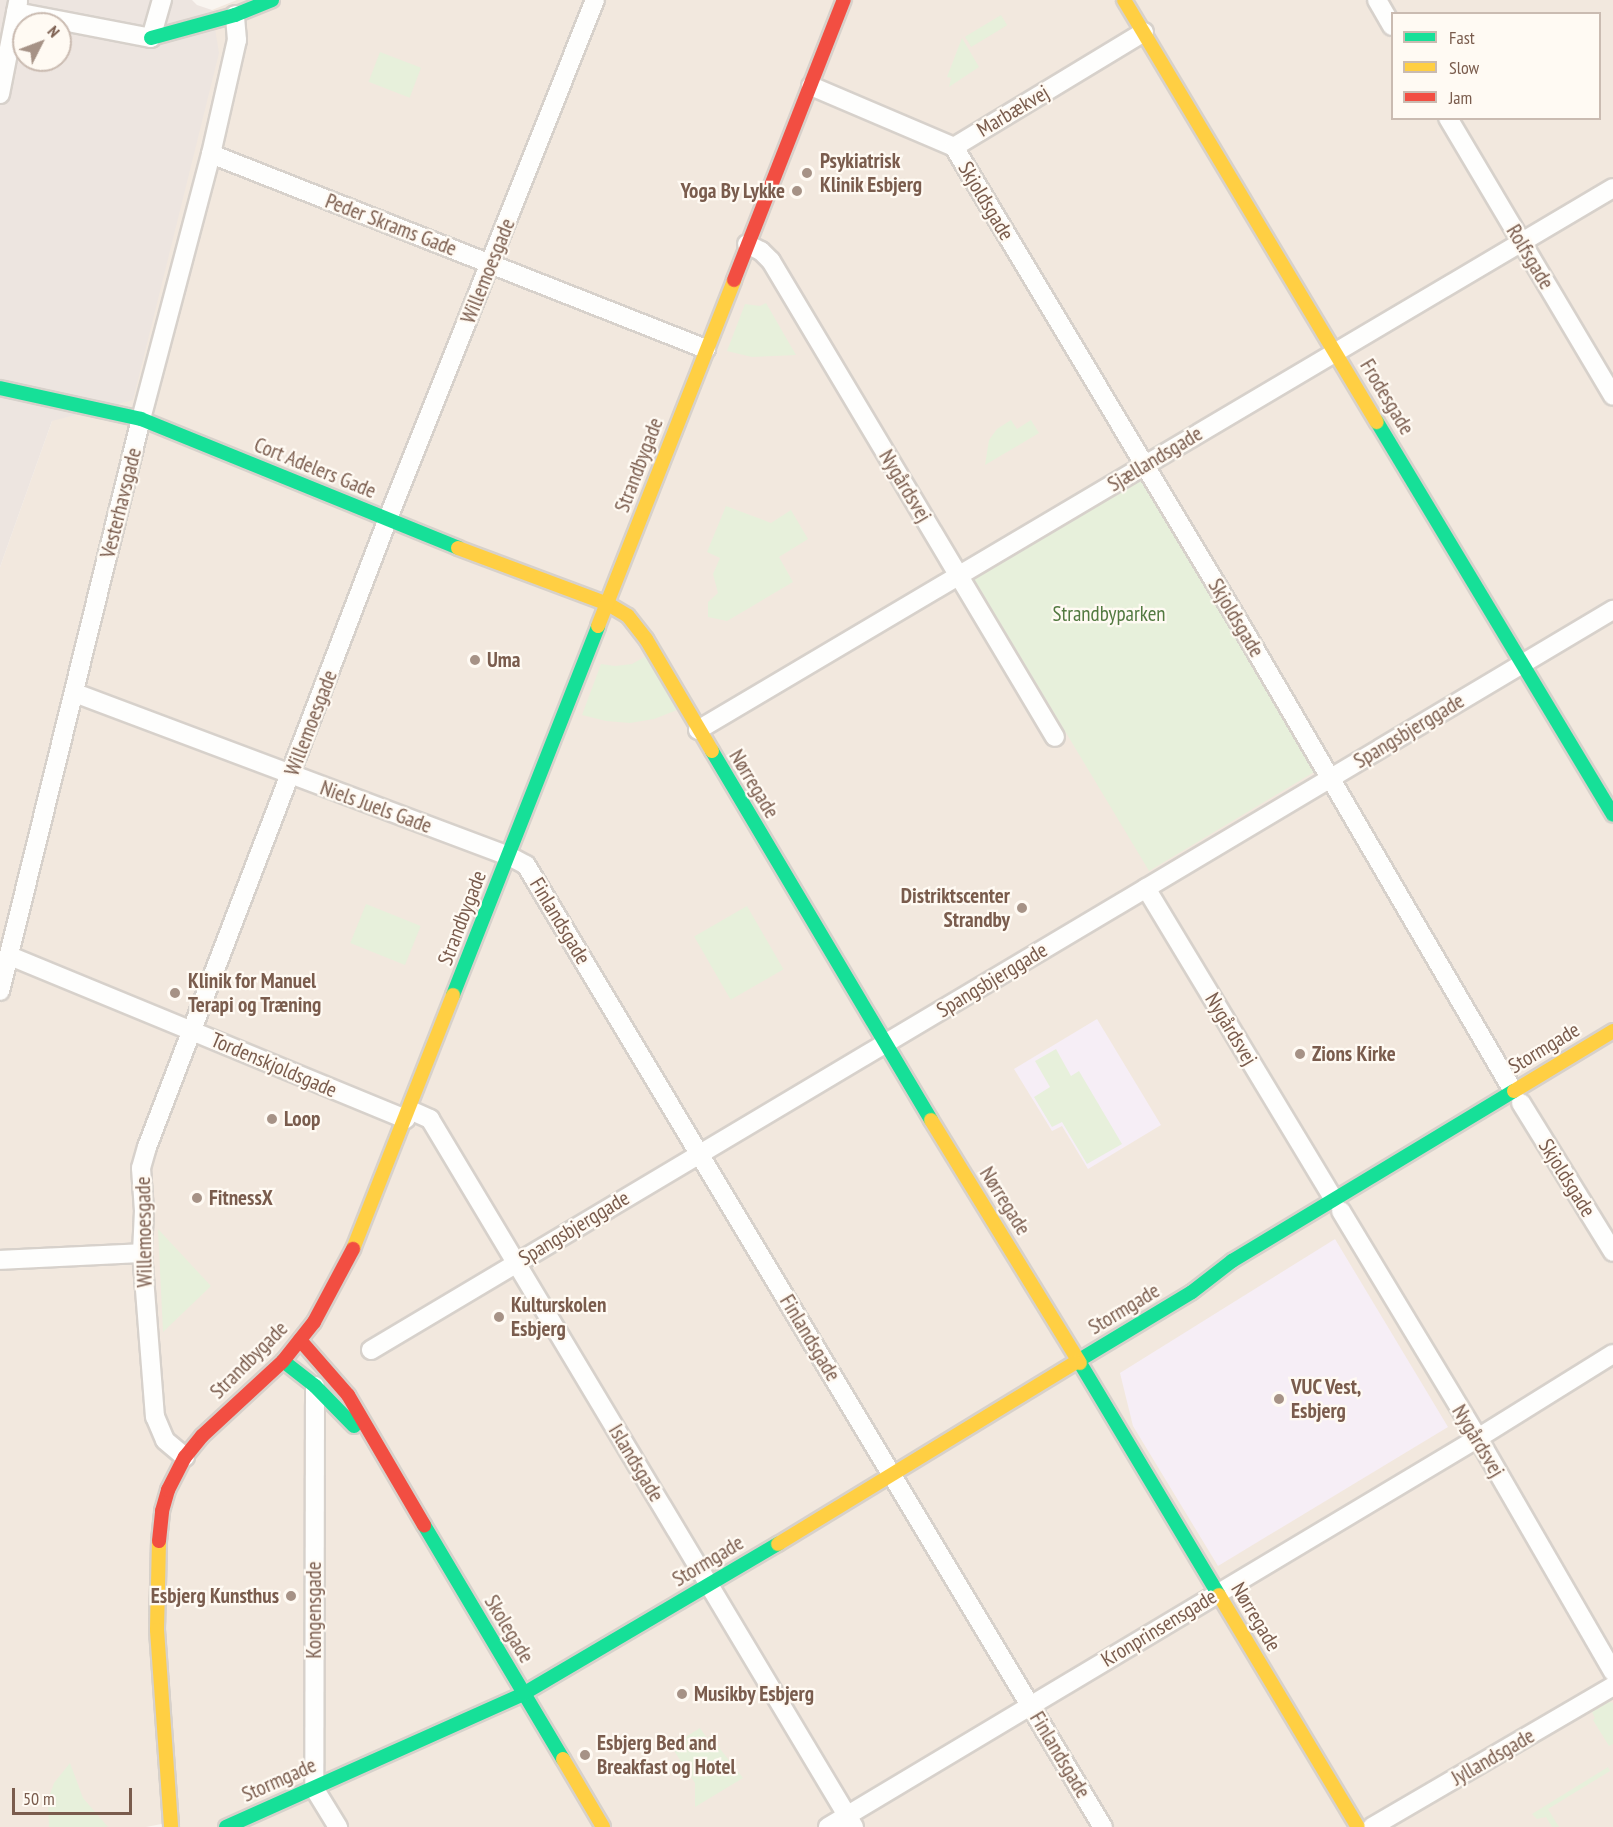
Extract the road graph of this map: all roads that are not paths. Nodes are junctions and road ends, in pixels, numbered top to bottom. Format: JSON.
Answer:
{"nodes":[{"id":1,"x":162,"y":0,"type":"edge"},
{"id":2,"x":272,"y":0,"type":"edge"},
{"id":3,"x":596,"y":0,"type":"edge"},
{"id":4,"x":844,"y":0,"type":"edge"},
{"id":5,"x":1124,"y":0,"type":"edge"},
{"id":6,"x":1377,"y":0,"type":"edge"},
{"id":7,"x":17,"y":6,"type":"edge"},
{"id":8,"x":235,"y":15,"type":"junction"},
{"id":9,"x":1391,"y":24,"type":"edge"},
{"id":10,"x":1144,"y":32,"type":"junction"},
{"id":11,"x":151,"y":38,"type":"junction"},
{"id":12,"x":811,"y":86,"type":"junction"},
{"id":13,"x":0,"y":94,"type":"edge"},
{"id":14,"x":1449,"y":120,"type":"edge"},
{"id":15,"x":954,"y":147,"type":"junction"},
{"id":16,"x":211,"y":154,"type":"junction"},
{"id":17,"x":1613,"y":188,"type":"edge"},
{"id":18,"x":1521,"y":242,"type":"junction"},
{"id":19,"x":747,"y":244,"type":"junction"},
{"id":20,"x":490,"y":264,"type":"junction"},
{"id":21,"x":706,"y":349,"type":"junction"},
{"id":22,"x":1335,"y":352,"type":"junction"},
{"id":23,"x":0,"y":388,"type":"edge"},
{"id":24,"x":1613,"y":396,"type":"edge"},
{"id":25,"x":141,"y":419,"type":"junction"},
{"id":26,"x":1143,"y":466,"type":"junction"},
{"id":27,"x":387,"y":521,"type":"junction"},
{"id":28,"x":958,"y":576,"type":"junction"},
{"id":29,"x":608,"y":604,"type":"junction"},
{"id":30,"x":1613,"y":610,"type":"edge"},
{"id":31,"x":1522,"y":664,"type":"junction"},
{"id":32,"x":75,"y":693,"type":"junction"},
{"id":33,"x":698,"y":730,"type":"junction"},
{"id":34,"x":1054,"y":737,"type":"dead end"},
{"id":35,"x":291,"y":776,"type":"junction"},
{"id":36,"x":1331,"y":778,"type":"junction"},
{"id":37,"x":1613,"y":815,"type":"edge"},
{"id":38,"x":509,"y":856,"type":"junction"},
{"id":39,"x":1146,"y":888,"type":"junction"},
{"id":40,"x":9,"y":956,"type":"junction"},
{"id":41,"x":0,"y":991,"type":"edge"},
{"id":42,"x":193,"y":1029,"type":"junction"},
{"id":43,"x":1613,"y":1031,"type":"edge"},
{"id":44,"x":884,"y":1044,"type":"junction"},
{"id":45,"x":1552,"y":1085,"type":"dead end"},
{"id":46,"x":1517,"y":1097,"type":"junction"},
{"id":47,"x":408,"y":1114,"type":"junction"},
{"id":48,"x":700,"y":1154,"type":"junction"},
{"id":49,"x":1337,"y":1206,"type":"junction"},
{"id":50,"x":1613,"y":1252,"type":"edge"},
{"id":51,"x":142,"y":1253,"type":"junction"},
{"id":52,"x":0,"y":1260,"type":"edge"},
{"id":53,"x":515,"y":1263,"type":"junction"},
{"id":54,"x":300,"y":1340,"type":"junction"},
{"id":55,"x":370,"y":1350,"type":"dead end"},
{"id":56,"x":1613,"y":1354,"type":"edge"},
{"id":57,"x":283,"y":1361,"type":"junction"},
{"id":58,"x":1079,"y":1361,"type":"junction"},
{"id":59,"x":315,"y":1386,"type":"junction"},
{"id":60,"x":1478,"y":1438,"type":"junction"},
{"id":61,"x":380,"y":1453,"type":"junction"},
{"id":62,"x":185,"y":1457,"type":"junction"},
{"id":63,"x":891,"y":1474,"type":"junction"},
{"id":64,"x":710,"y":1585,"type":"junction"},
{"id":65,"x":1218,"y":1593,"type":"junction"},
{"id":66,"x":1613,"y":1672,"type":"edge"},
{"id":67,"x":1613,"y":1686,"type":"edge"},
{"id":68,"x":523,"y":1694,"type":"junction"},
{"id":69,"x":1030,"y":1706,"type":"junction"},
{"id":70,"x":314,"y":1788,"type":"junction"},
{"id":71,"x":850,"y":1821,"type":"edge"},
{"id":72,"x":171,"y":1827,"type":"edge"},
{"id":73,"x":226,"y":1827,"type":"edge"},
{"id":74,"x":338,"y":1827,"type":"edge"},
{"id":75,"x":603,"y":1827,"type":"edge"},
{"id":76,"x":828,"y":1827,"type":"edge"},
{"id":77,"x":1103,"y":1827,"type":"edge"},
{"id":78,"x":1358,"y":1827,"type":"edge"},
{"id":79,"x":1372,"y":1827,"type":"edge"}],
"edges":[{"from":1,"to":11,"type":"street"},
{"from":2,"to":8,"type":"street"},
{"from":3,"to":20,"type":"street","name":"Willemoesgade"},
{"from":4,"to":12,"type":"street","name":"Strandbygade"},
{"from":5,"to":10,"type":"street","name":"Frodesgade"},
{"from":6,"to":9,"type":"street"},
{"from":7,"to":11,"type":"street"},
{"from":7,"to":13,"type":"street"},
{"from":8,"to":11,"type":"street"},
{"from":8,"to":16,"type":"street","name":"Vesterhavsgade"},
{"from":10,"to":15,"type":"street","name":"Marbækvej"},
{"from":10,"to":22,"type":"street","name":"Frodesgade"},
{"from":12,"to":15,"type":"street","name":"Marbækvej"},
{"from":12,"to":19,"type":"street","name":"Strandbygade"},
{"from":14,"to":18,"type":"street","name":"Rolfsgade"},
{"from":15,"to":26,"type":"street","name":"Skjoldsgade"},
{"from":16,"to":20,"type":"street","name":"Peder Skrams Gade"},
{"from":16,"to":25,"type":"street","name":"Vesterhavsgade"},
{"from":17,"to":18,"type":"street","name":"Sjællandsgade"},
{"from":18,"to":22,"type":"street","name":"Sjællandsgade"},
{"from":18,"to":24,"type":"street","name":"Rolfsgade"},
{"from":19,"to":21,"type":"street","name":"Strandbygade"},
{"from":19,"to":28,"type":"street","name":"Nygårdsvej"},
{"from":20,"to":21,"type":"street","name":"Peder Skrams Gade"},
{"from":20,"to":27,"type":"street","name":"Willemoesgade"},
{"from":21,"to":29,"type":"street","name":"Strandbygade"},
{"from":22,"to":26,"type":"street","name":"Sjællandsgade"},
{"from":22,"to":31,"type":"street","name":"Frodesgade"},
{"from":23,"to":25,"type":"street","name":"Cort Adelers Gade"},
{"from":25,"to":27,"type":"street","name":"Cort Adelers Gade"},
{"from":25,"to":32,"type":"street","name":"Vesterhavsgade"},
{"from":26,"to":28,"type":"street","name":"Sjællandsgade"},
{"from":26,"to":36,"type":"street","name":"Skjoldsgade"},
{"from":27,"to":29,"type":"street","name":"Cort Adelers Gade"},
{"from":27,"to":35,"type":"street","name":"Willemoesgade"},
{"from":28,"to":33,"type":"street","name":"Sjællandsgade"},
{"from":28,"to":34,"type":"street","name":"Nygårdsvej"},
{"from":29,"to":33,"type":"street","name":"Nørregade"},
{"from":29,"to":38,"type":"street","name":"Strandbygade"},
{"from":30,"to":31,"type":"street","name":"Spangsbjerggade"},
{"from":31,"to":36,"type":"street","name":"Spangsbjerggade"},
{"from":31,"to":37,"type":"street","name":"Frodesgade"},
{"from":32,"to":35,"type":"street","name":"Niels Juels Gade"},
{"from":32,"to":40,"type":"street","name":"Vesterhavsgade"},
{"from":33,"to":44,"type":"street","name":"Nørregade"},
{"from":35,"to":38,"type":"street","name":"Niels Juels Gade"},
{"from":35,"to":42,"type":"street","name":"Willemoesgade"},
{"from":36,"to":39,"type":"street","name":"Spangsbjerggade"},
{"from":36,"to":46,"type":"street","name":"Skjoldsgade"},
{"from":38,"to":47,"type":"street","name":"Strandbygade"},
{"from":38,"to":48,"type":"street","name":"Finlandsgade"},
{"from":39,"to":44,"type":"street","name":"Spangsbjerggade"},
{"from":39,"to":49,"type":"street","name":"Nygårdsvej"},
{"from":40,"to":41,"type":"street","name":"Vesterhavsgade"},
{"from":40,"to":42,"type":"street","name":"Tordenskjoldsgade"},
{"from":42,"to":47,"type":"street","name":"Tordenskjoldsgade"},
{"from":42,"to":51,"type":"street","name":"Willemoesgade"},
{"from":43,"to":46,"type":"street","name":"Stormgade"},
{"from":44,"to":48,"type":"street","name":"Spangsbjerggade"},
{"from":44,"to":58,"type":"street","name":"Nørregade"},
{"from":45,"to":46,"type":"street","name":"Stormgade"},
{"from":46,"to":49,"type":"street","name":"Stormgade"},
{"from":46,"to":50,"type":"street","name":"Skjoldsgade"},
{"from":47,"to":53,"type":"street","name":"Islandsgade"},
{"from":47,"to":54,"type":"street","name":"Strandbygade"},
{"from":48,"to":53,"type":"street","name":"Spangsbjerggade"},
{"from":48,"to":63,"type":"street","name":"Finlandsgade"},
{"from":49,"to":58,"type":"street","name":"Stormgade"},
{"from":49,"to":60,"type":"street","name":"Nygårdsvej"},
{"from":51,"to":52,"type":"street"},
{"from":51,"to":62,"type":"street","name":"Willemoesgade"},
{"from":53,"to":55,"type":"street","name":"Spangsbjerggade"},
{"from":53,"to":64,"type":"street","name":"Islandsgade"},
{"from":54,"to":57,"type":"street","name":"Strandbygade"},
{"from":54,"to":61,"type":"street","name":"Skolegade"},
{"from":56,"to":60,"type":"street","name":"Kronprinsensgade"},
{"from":57,"to":59,"type":"street","name":"Skolegade"},
{"from":57,"to":62,"type":"street","name":"Strandbygade"},
{"from":58,"to":63,"type":"street","name":"Stormgade"},
{"from":58,"to":65,"type":"street","name":"Nørregade"},
{"from":59,"to":61,"type":"street","name":"Skolegade"},
{"from":59,"to":70,"type":"street","name":"Kongensgade"},
{"from":60,"to":65,"type":"street","name":"Kronprinsensgade"},
{"from":60,"to":66,"type":"street","name":"Nygårdsvej"},
{"from":61,"to":68,"type":"street","name":"Skolegade"},
{"from":62,"to":72,"type":"street","name":"Strandbygade"},
{"from":63,"to":64,"type":"street","name":"Stormgade"},
{"from":63,"to":69,"type":"street","name":"Finlandsgade"},
{"from":64,"to":68,"type":"street","name":"Stormgade"},
{"from":64,"to":71,"type":"street","name":"Islandsgade"},
{"from":65,"to":69,"type":"street","name":"Kronprinsensgade"},
{"from":65,"to":78,"type":"street","name":"Nørregade"},
{"from":67,"to":79,"type":"street","name":"Jyllandsgade"},
{"from":68,"to":70,"type":"street","name":"Stormgade"},
{"from":68,"to":75,"type":"street","name":"Skolegade"},
{"from":69,"to":71,"type":"street","name":"Kronprinsensgade"},
{"from":69,"to":77,"type":"street","name":"Finlandsgade"},
{"from":70,"to":73,"type":"street","name":"Stormgade"},
{"from":70,"to":74,"type":"street"},
{"from":71,"to":76,"type":"street","name":"Kronprinsensgade"}]}
